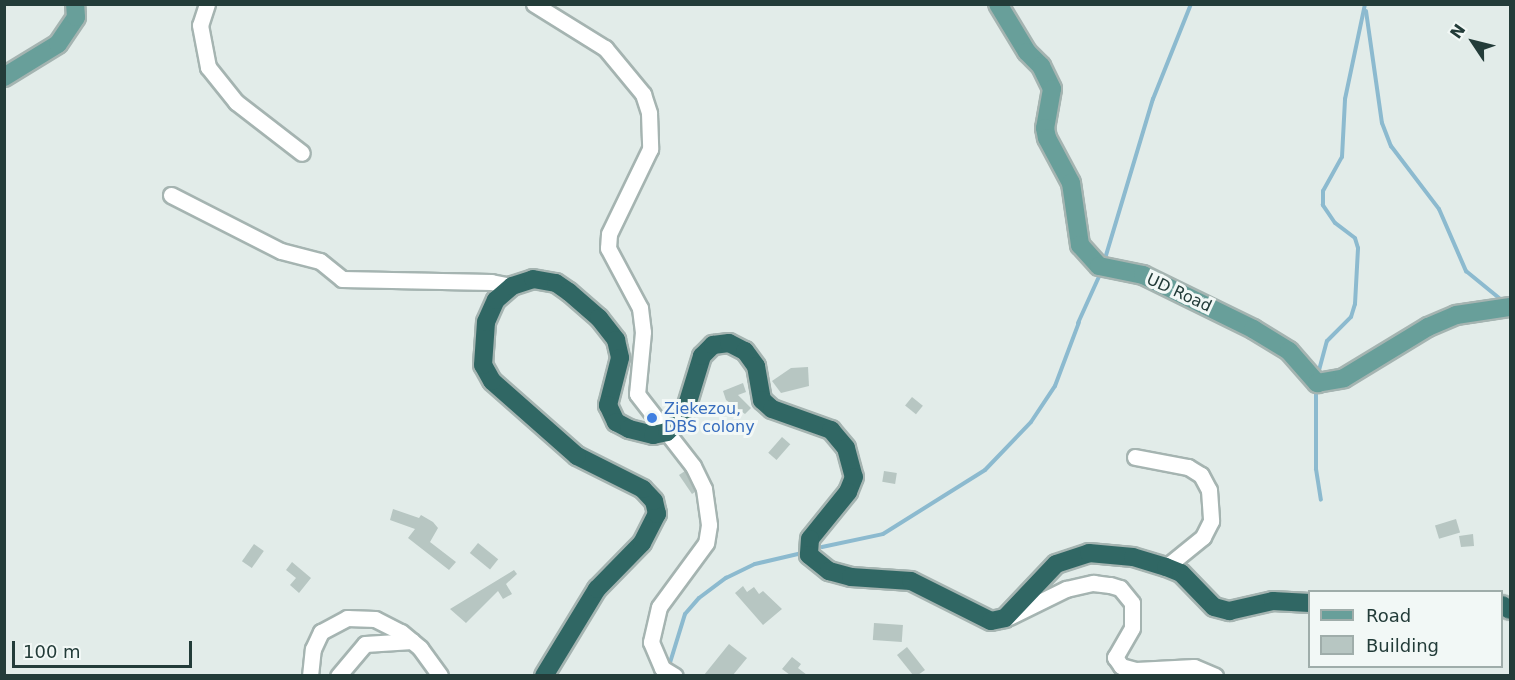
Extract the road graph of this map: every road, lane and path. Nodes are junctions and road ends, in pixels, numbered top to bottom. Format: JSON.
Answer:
{"nodes":[{"id":1,"x":75,"y":4,"type":"edge"},
{"id":2,"x":207,"y":4,"type":"edge"},
{"id":3,"x":534,"y":4,"type":"edge"},
{"id":4,"x":998,"y":4,"type":"edge"},
{"id":5,"x":4,"y":77,"type":"edge"},
{"id":6,"x":302,"y":153,"type":"dead end"},
{"id":7,"x":171,"y":195,"type":"dead end"},
{"id":8,"x":512,"y":286,"type":"junction"},
{"id":9,"x":1510,"y":307,"type":"edge"},
{"id":10,"x":668,"y":432,"type":"junction"},
{"id":11,"x":1135,"y":457,"type":"dead end"},
{"id":12,"x":1166,"y":567,"type":"junction"},
{"id":13,"x":1308,"y":603,"type":"edge"},
{"id":14,"x":1005,"y":618,"type":"junction"},
{"id":15,"x":412,"y":641,"type":"junction"},
{"id":16,"x":310,"y":675,"type":"edge"},
{"id":17,"x":338,"y":675,"type":"edge"},
{"id":18,"x":440,"y":675,"type":"edge"},
{"id":19,"x":544,"y":675,"type":"edge"},
{"id":20,"x":675,"y":675,"type":"edge"},
{"id":21,"x":1215,"y":675,"type":"edge"}],
"edges":[{"from":1,"to":5,"type":"main road"},
{"from":2,"to":6,"type":"street"},
{"from":3,"to":10,"type":"street"},
{"from":4,"to":9,"type":"main road","name":"UD Road"},
{"from":7,"to":8,"type":"street"},
{"from":8,"to":10,"type":"highway"},
{"from":8,"to":19,"type":"highway"},
{"from":10,"to":14,"type":"highway"},
{"from":10,"to":20,"type":"street"},
{"from":11,"to":12,"type":"street"},
{"from":12,"to":13,"type":"highway"},
{"from":12,"to":14,"type":"highway"},
{"from":14,"to":21,"type":"street"},
{"from":15,"to":16,"type":"street"},
{"from":15,"to":17,"type":"street"},
{"from":15,"to":18,"type":"street"}]}
